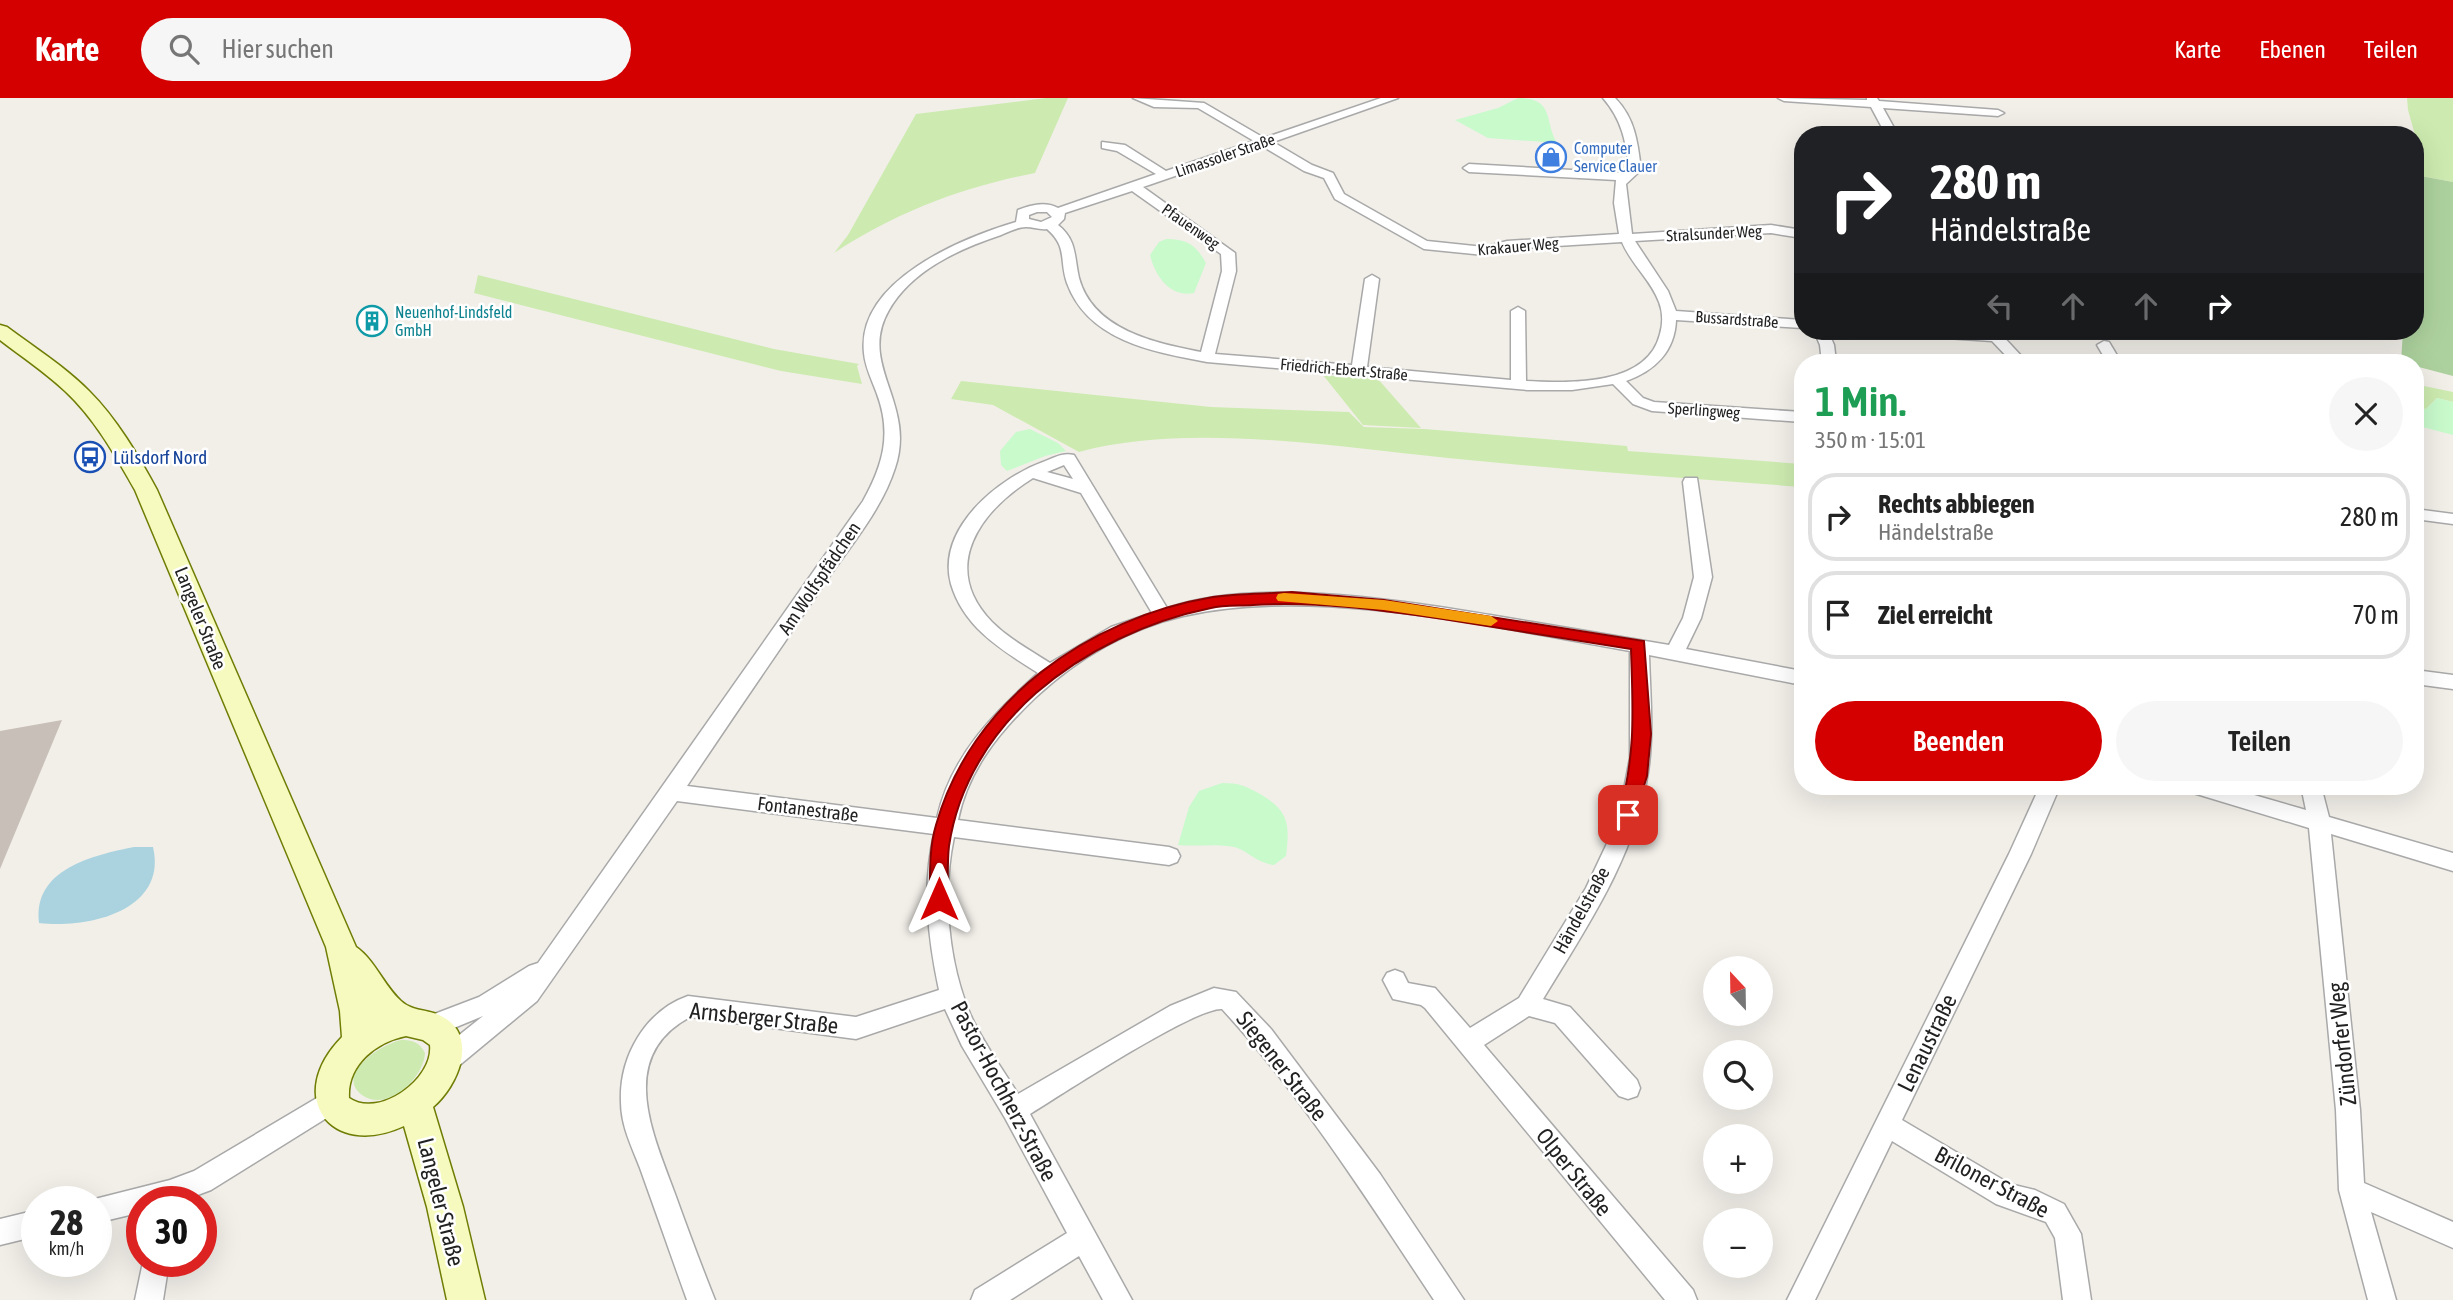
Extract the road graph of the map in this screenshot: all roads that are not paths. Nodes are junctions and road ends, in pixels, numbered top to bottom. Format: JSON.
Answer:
{"nodes":[{"id":1,"x":1139,"y":98,"type":"edge"},
{"id":2,"x":1392,"y":98,"type":"edge"},
{"id":3,"x":1609,"y":98,"type":"edge"},
{"id":4,"x":1784,"y":98,"type":"edge"},
{"id":5,"x":1873,"y":101,"type":"edge"},
{"id":6,"x":1998,"y":113,"type":"dead end"},
{"id":7,"x":1887,"y":126,"type":"edge"},
{"id":8,"x":1264,"y":142,"type":"junction"},
{"id":9,"x":1106,"y":145,"type":"dead end"},
{"id":10,"x":1469,"y":168,"type":"dead end"},
{"id":11,"x":1166,"y":175,"type":"junction"},
{"id":12,"x":1629,"y":177,"type":"junction"},
{"id":13,"x":1134,"y":186,"type":"junction"},
{"id":14,"x":1053,"y":218,"type":"junction"},
{"id":15,"x":1794,"y":233,"type":"edge"},
{"id":16,"x":1626,"y":238,"type":"junction"},
{"id":17,"x":1372,"y":279,"type":"dead end"},
{"id":18,"x":1518,"y":311,"type":"dead end"},
{"id":19,"x":1671,"y":315,"type":"junction"},
{"id":20,"x":1794,"y":323,"type":"edge"},
{"id":21,"x":0,"y":331,"type":"edge"},
{"id":22,"x":1998,"y":340,"type":"edge"},
{"id":23,"x":2104,"y":345,"type":"dead end"},
{"id":24,"x":2012,"y":354,"type":"edge"},
{"id":25,"x":2109,"y":354,"type":"edge"},
{"id":26,"x":1207,"y":358,"type":"junction"},
{"id":27,"x":1359,"y":370,"type":"junction"},
{"id":28,"x":1616,"y":379,"type":"junction"},
{"id":29,"x":1519,"y":384,"type":"junction"},
{"id":30,"x":1794,"y":416,"type":"edge"},
{"id":31,"x":1031,"y":472,"type":"junction"},
{"id":32,"x":1691,"y":482,"type":"dead end"},
{"id":33,"x":1087,"y":489,"type":"junction"},
{"id":34,"x":2424,"y":515,"type":"edge"},
{"id":35,"x":2453,"y":519,"type":"edge"},
{"id":36,"x":1162,"y":615,"type":"junction"},
{"id":37,"x":1639,"y":645,"type":"junction"},
{"id":38,"x":1675,"y":652,"type":"junction"},
{"id":39,"x":1050,"y":672,"type":"junction"},
{"id":40,"x":1794,"y":676,"type":"edge"},
{"id":41,"x":2424,"y":678,"type":"edge"},
{"id":42,"x":2453,"y":682,"type":"edge"},
{"id":43,"x":671,"y":792,"type":"junction"},
{"id":44,"x":2046,"y":795,"type":"edge"},
{"id":45,"x":2229,"y":795,"type":"edge"},
{"id":46,"x":2313,"y":795,"type":"edge"},
{"id":47,"x":2319,"y":820,"type":"junction"},
{"id":48,"x":944,"y":826,"type":"junction"},
{"id":49,"x":1169,"y":856,"type":"dead end"},
{"id":50,"x":2453,"y":862,"type":"edge"},
{"id":51,"x":341,"y":947,"type":"junction"},
{"id":52,"x":552,"y":962,"type":"junction"},
{"id":53,"x":1395,"y":980,"type":"dead end"},
{"id":54,"x":952,"y":996,"type":"junction"},
{"id":55,"x":1527,"y":1005,"type":"junction"},
{"id":56,"x":419,"y":1024,"type":"junction"},
{"id":57,"x":359,"y":1042,"type":"junction"},
{"id":58,"x":1468,"y":1042,"type":"junction"},
{"id":59,"x":447,"y":1060,"type":"junction"},
{"id":60,"x":1628,"y":1088,"type":"dead end"},
{"id":61,"x":332,"y":1101,"type":"junction"},
{"id":62,"x":415,"y":1103,"type":"junction"},
{"id":63,"x":1014,"y":1110,"type":"junction"},
{"id":64,"x":1888,"y":1125,"type":"junction"},
{"id":65,"x":192,"y":1186,"type":"edge"},
{"id":66,"x":2352,"y":1190,"type":"junction"},
{"id":67,"x":21,"y":1227,"type":"edge"},
{"id":68,"x":0,"y":1232,"type":"edge"},
{"id":69,"x":2453,"y":1235,"type":"edge"},
{"id":70,"x":1082,"y":1238,"type":"junction"},
{"id":71,"x":153,"y":1277,"type":"edge"},
{"id":72,"x":149,"y":1300,"type":"edge"},
{"id":73,"x":466,"y":1300,"type":"edge"},
{"id":74,"x":701,"y":1300,"type":"edge"},
{"id":75,"x":985,"y":1300,"type":"edge"},
{"id":76,"x":1118,"y":1300,"type":"edge"},
{"id":77,"x":1450,"y":1300,"type":"edge"},
{"id":78,"x":1683,"y":1300,"type":"edge"},
{"id":79,"x":1801,"y":1300,"type":"edge"},
{"id":80,"x":2077,"y":1300,"type":"edge"},
{"id":81,"x":2382,"y":1300,"type":"edge"}],
"edges":[{"from":1,"to":8,"type":"street"},
{"from":2,"to":8,"type":"street","name":"Limassoler Straße"},
{"from":3,"to":12,"type":"street"},
{"from":4,"to":5,"type":"street"},
{"from":5,"to":6,"type":"street"},
{"from":5,"to":7,"type":"street"},
{"from":8,"to":11,"type":"street","name":"Limassoler Straße"},
{"from":8,"to":16,"type":"street","name":"Krakauer Weg"},
{"from":9,"to":11,"type":"street"},
{"from":10,"to":12,"type":"street"},
{"from":11,"to":13,"type":"street","name":"Limassoler Straße"},
{"from":12,"to":16,"type":"street"},
{"from":13,"to":14,"type":"street","name":"Limassoler Straße"},
{"from":13,"to":26,"type":"street","name":"Pfauenweg"},
{"from":14,"to":26,"type":"street","name":"Friedrich-Ebert-Straße"},
{"from":14,"to":43,"type":"street","name":"Am Wolfspfädchen"},
{"from":15,"to":16,"type":"street","name":"Stralsunder Weg"},
{"from":16,"to":19,"type":"street"},
{"from":17,"to":27,"type":"street"},
{"from":18,"to":29,"type":"street"},
{"from":19,"to":20,"type":"street","name":"Bussardstraße"},
{"from":19,"to":28,"type":"street","name":"Friedrich-Ebert-Straße"},
{"from":21,"to":51,"type":"street","name":"Langeler Straße"},
{"from":22,"to":24,"type":"street"},
{"from":23,"to":25,"type":"street"},
{"from":26,"to":27,"type":"street","name":"Friedrich-Ebert-Straße"},
{"from":27,"to":29,"type":"street","name":"Friedrich-Ebert-Straße"},
{"from":28,"to":29,"type":"street","name":"Friedrich-Ebert-Straße"},
{"from":28,"to":30,"type":"street","name":"Sperlingweg"},
{"from":31,"to":33,"type":"street"},
{"from":31,"to":33,"type":"street"},
{"from":31,"to":39,"type":"street"},
{"from":32,"to":38,"type":"street"},
{"from":33,"to":36,"type":"street"},
{"from":34,"to":35,"type":"street"},
{"from":36,"to":37,"type":"street","name":"Pastor-Hochherz-Straße"},
{"from":36,"to":39,"type":"street","name":"Pastor-Hochherz-Straße"},
{"from":37,"to":38,"type":"street","name":"Pastor-Hochherz-Straße"},
{"from":37,"to":55,"type":"street","name":"Händelstraße"},
{"from":38,"to":40,"type":"street","name":"Pastor-Hochherz-Straße"},
{"from":39,"to":48,"type":"street","name":"Pastor-Hochherz-Straße"},
{"from":41,"to":42,"type":"street"},
{"from":43,"to":48,"type":"street","name":"Fontanestraße"},
{"from":43,"to":52,"type":"street","name":"Am Wolfspfädchen"},
{"from":44,"to":64,"type":"street","name":"Lenaustraße"},
{"from":45,"to":47,"type":"street"},
{"from":46,"to":47,"type":"street","name":"Zündorfer Weg"},
{"from":47,"to":50,"type":"street"},
{"from":47,"to":66,"type":"street","name":"Zündorfer Weg"},
{"from":48,"to":49,"type":"street"},
{"from":48,"to":54,"type":"street","name":"Pastor-Hochherz-Straße"},
{"from":51,"to":56,"type":"street","name":"Langeler Straße"},
{"from":51,"to":57,"type":"street","name":"Langeler Straße"},
{"from":52,"to":56,"type":"street","name":"Am Wolfspfädchen"},
{"from":52,"to":59,"type":"street","name":"Am Wolfspfädchen"},
{"from":53,"to":58,"type":"street","name":"Olper Straße"},
{"from":54,"to":63,"type":"street","name":"Pastor-Hochherz-Straße"},
{"from":54,"to":74,"type":"street","name":"Arnsberger Straße"},
{"from":55,"to":58,"type":"street"},
{"from":55,"to":60,"type":"street"},
{"from":56,"to":57,"type":"street"},
{"from":56,"to":59,"type":"street"},
{"from":57,"to":61,"type":"street"},
{"from":58,"to":78,"type":"street","name":"Olper Straße"},
{"from":59,"to":62,"type":"street"},
{"from":61,"to":62,"type":"street"},
{"from":61,"to":65,"type":"street"},
{"from":62,"to":73,"type":"street","name":"Langeler Straße"},
{"from":63,"to":70,"type":"street","name":"Pastor-Hochherz-Straße"},
{"from":63,"to":77,"type":"street","name":"Siegener Straße"},
{"from":64,"to":79,"type":"street","name":"Lenaustraße"},
{"from":64,"to":80,"type":"street","name":"Briloner Straße"},
{"from":66,"to":69,"type":"street"},
{"from":66,"to":81,"type":"street","name":"Zündorfer Weg"},
{"from":67,"to":68,"type":"street"},
{"from":70,"to":75,"type":"street"},
{"from":70,"to":76,"type":"street","name":"Pastor-Hochherz-Straße"},
{"from":71,"to":72,"type":"street"}]}
